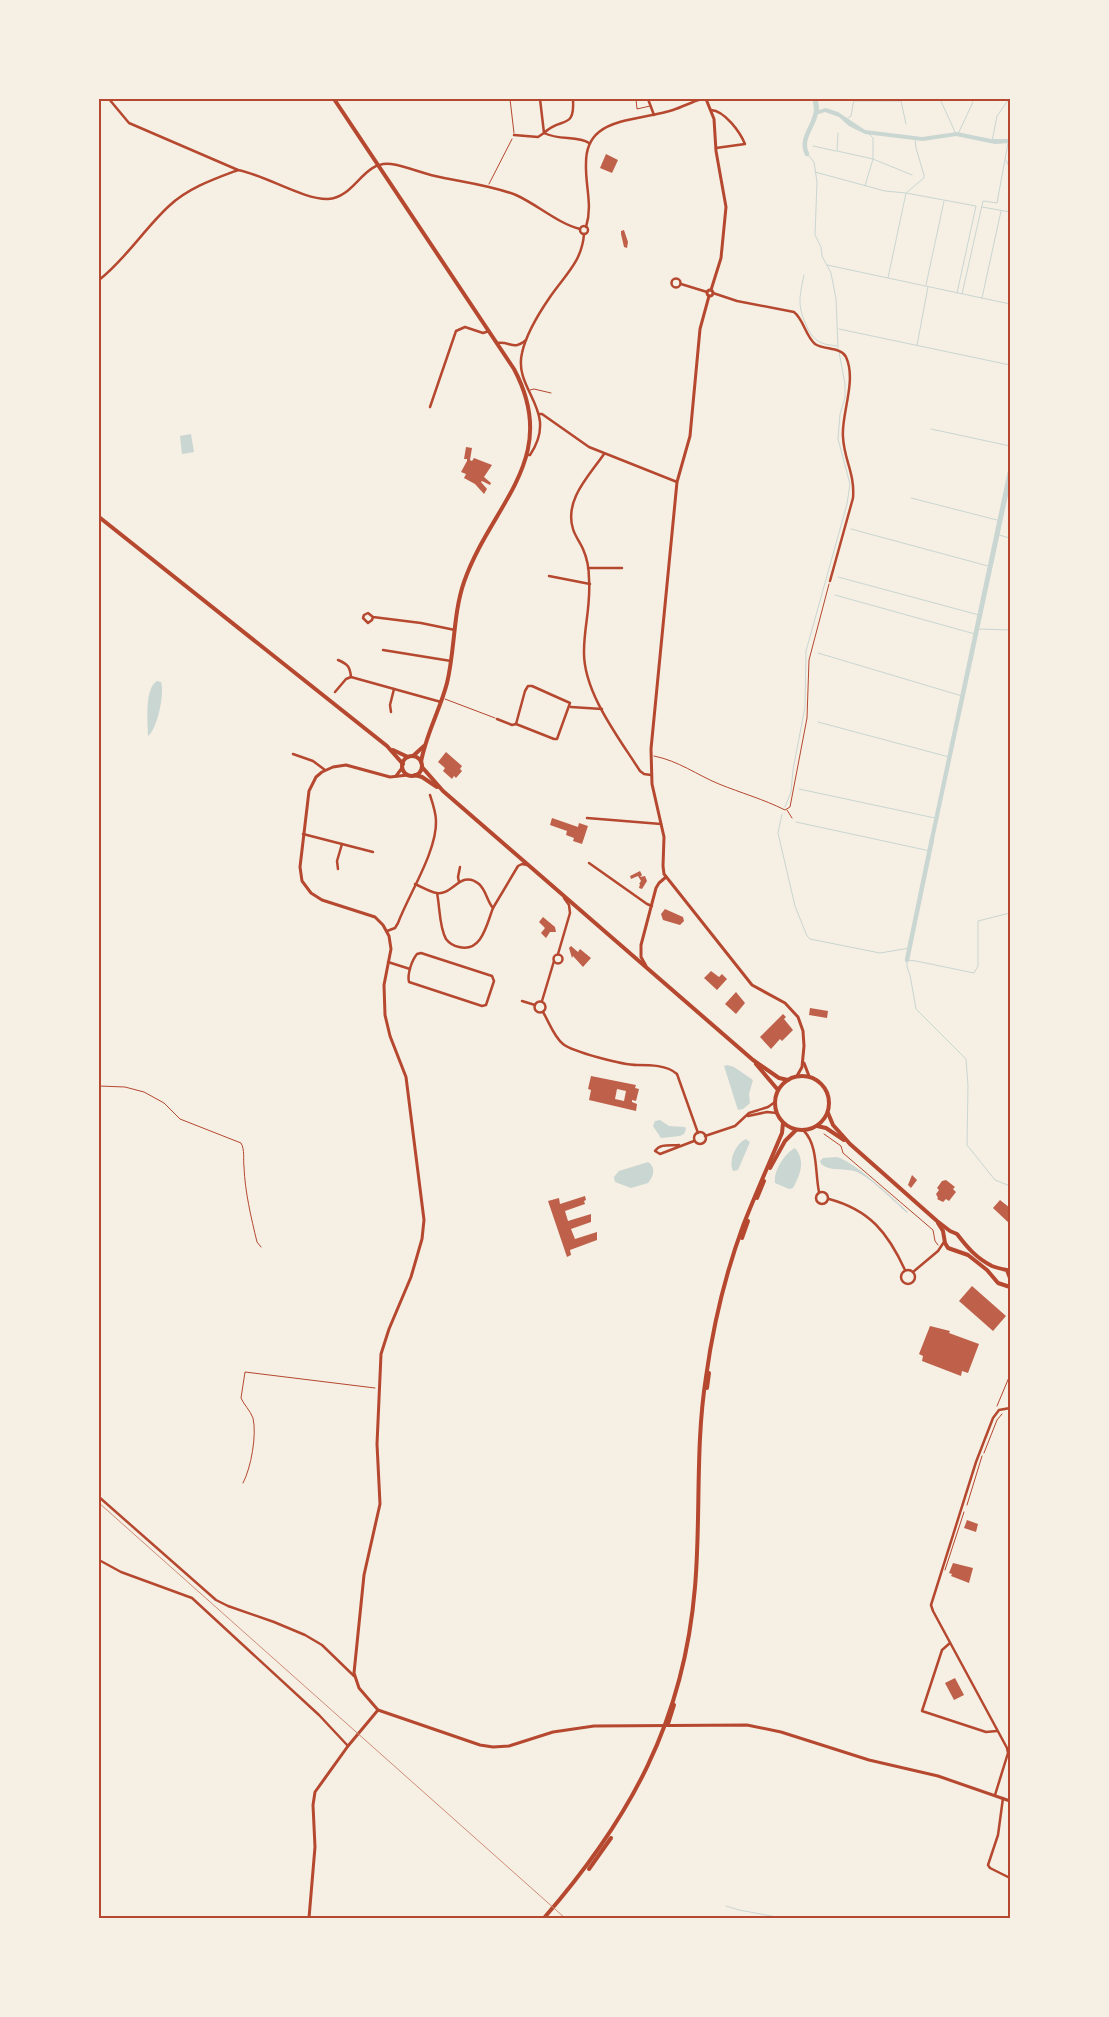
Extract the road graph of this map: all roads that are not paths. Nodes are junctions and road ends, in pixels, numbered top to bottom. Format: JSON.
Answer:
{"nodes":[{"id":1,"x":109,"y":99,"type":"edge"},
{"id":2,"x":334,"y":99,"type":"edge"},
{"id":3,"x":540,"y":99,"type":"edge"},
{"id":4,"x":573,"y":99,"type":"edge"},
{"id":5,"x":636,"y":99,"type":"edge"},
{"id":6,"x":648,"y":99,"type":"edge"},
{"id":7,"x":701,"y":99,"type":"edge"},
{"id":8,"x":706,"y":99,"type":"edge"},
{"id":9,"x":652,"y":106,"type":"junction"},
{"id":10,"x":711,"y":110,"type":"junction"},
{"id":11,"x":654,"y":115,"type":"junction"},
{"id":12,"x":544,"y":133,"type":"junction"},
{"id":13,"x":514,"y":135,"type":"road end"},
{"id":14,"x":590,"y":143,"type":"junction"},
{"id":15,"x":716,"y":148,"type":"junction"},
{"id":16,"x":378,"y":165,"type":"junction"},
{"id":17,"x":238,"y":170,"type":"junction"},
{"id":18,"x":586,"y":228,"type":"junction"},
{"id":19,"x":580,"y":229,"type":"junction"},
{"id":20,"x":584,"y":234,"type":"junction"},
{"id":21,"x":99,"y":280,"type":"edge"},
{"id":22,"x":681,"y":284,"type":"dead end"},
{"id":23,"x":710,"y":293,"type":"junction"},
{"id":24,"x":489,"y":331,"type":"junction"},
{"id":25,"x":527,"y":339,"type":"junction"},
{"id":26,"x":497,"y":343,"type":"junction"},
{"id":27,"x":530,"y":391,"type":"junction"},
{"id":28,"x":551,"y":393,"type":"dead end"},
{"id":29,"x":430,"y":407,"type":"dead end"},
{"id":30,"x":539,"y":414,"type":"junction"},
{"id":31,"x":604,"y":454,"type":"junction"},
{"id":32,"x":527,"y":455,"type":"junction"},
{"id":33,"x":677,"y":482,"type":"junction"},
{"id":34,"x":99,"y":517,"type":"edge"},
{"id":35,"x":588,"y":568,"type":"junction"},
{"id":36,"x":622,"y":568,"type":"dead end"},
{"id":37,"x":549,"y":576,"type":"dead end"},
{"id":38,"x":830,"y":581,"type":"road end"},
{"id":39,"x":590,"y":584,"type":"junction"},
{"id":40,"x":373,"y":617,"type":"dead end"},
{"id":41,"x":455,"y":630,"type":"junction"},
{"id":42,"x":383,"y":650,"type":"dead end"},
{"id":43,"x":338,"y":660,"type":"dead end"},
{"id":44,"x":451,"y":661,"type":"junction"},
{"id":45,"x":351,"y":677,"type":"junction"},
{"id":46,"x":394,"y":689,"type":"junction"},
{"id":47,"x":335,"y":692,"type":"dead end"},
{"id":48,"x":441,"y":700,"type":"junction"},
{"id":49,"x":571,"y":707,"type":"junction"},
{"id":50,"x":602,"y":708,"type":"junction"},
{"id":51,"x":391,"y":712,"type":"dead end"},
{"id":52,"x":497,"y":718,"type":"road end"},
{"id":53,"x":516,"y":724,"type":"junction"},
{"id":54,"x":425,"y":744,"type":"junction"},
{"id":55,"x":387,"y":746,"type":"junction"},
{"id":56,"x":293,"y":754,"type":"dead end"},
{"id":57,"x":413,"y":756,"type":"junction"},
{"id":58,"x":408,"y":757,"type":"junction"},
{"id":59,"x":421,"y":764,"type":"junction"},
{"id":60,"x":402,"y":766,"type":"junction"},
{"id":61,"x":325,"y":770,"type":"junction"},
{"id":62,"x":408,"y":775,"type":"junction"},
{"id":63,"x":415,"y":775,"type":"junction"},
{"id":64,"x":651,"y":775,"type":"junction"},
{"id":65,"x":394,"y":778,"type":"junction"},
{"id":66,"x":443,"y":791,"type":"junction"},
{"id":67,"x":430,"y":795,"type":"dead end"},
{"id":68,"x":587,"y":818,"type":"dead end"},
{"id":69,"x":663,"y":824,"type":"junction"},
{"id":70,"x":303,"y":834,"type":"junction"},
{"id":71,"x":342,"y":844,"type":"junction"},
{"id":72,"x":373,"y":852,"type":"dead end"},
{"id":73,"x":589,"y":863,"type":"dead end"},
{"id":74,"x":460,"y":867,"type":"dead end"},
{"id":75,"x":531,"y":867,"type":"junction"},
{"id":76,"x":338,"y":869,"type":"dead end"},
{"id":77,"x":666,"y":877,"type":"junction"},
{"id":78,"x":460,"y":882,"type":"junction"},
{"id":79,"x":416,"y":884,"type":"junction"},
{"id":80,"x":437,"y":893,"type":"junction"},
{"id":81,"x":562,"y":894,"type":"junction"},
{"id":82,"x":652,"y":906,"type":"junction"},
{"id":83,"x":493,"y":908,"type":"junction"},
{"id":84,"x":387,"y":931,"type":"junction"},
{"id":85,"x":558,"y":954,"type":"junction"},
{"id":86,"x":554,"y":961,"type":"junction"},
{"id":87,"x":388,"y":962,"type":"junction"},
{"id":88,"x":646,"y":967,"type":"junction"},
{"id":89,"x":410,"y":969,"type":"junction"},
{"id":90,"x":522,"y":1001,"type":"dead end"},
{"id":91,"x":542,"y":1001,"type":"junction"},
{"id":92,"x":535,"y":1005,"type":"junction"},
{"id":93,"x":543,"y":1012,"type":"junction"},
{"id":94,"x":753,"y":1060,"type":"junction"},
{"id":95,"x":803,"y":1060,"type":"junction"},
{"id":96,"x":797,"y":1076,"type":"junction"},
{"id":97,"x":809,"y":1076,"type":"junction"},
{"id":98,"x":788,"y":1080,"type":"junction"},
{"id":99,"x":778,"y":1090,"type":"junction"},
{"id":100,"x":775,"y":1102,"type":"junction"},
{"id":101,"x":777,"y":1113,"type":"junction"},
{"id":102,"x":828,"y":1113,"type":"junction"},
{"id":103,"x":746,"y":1116,"type":"junction"},
{"id":104,"x":783,"y":1123,"type":"junction"},
{"id":105,"x":817,"y":1126,"type":"junction"},
{"id":106,"x":796,"y":1130,"type":"junction"},
{"id":107,"x":804,"y":1131,"type":"junction"},
{"id":108,"x":698,"y":1133,"type":"junction"},
{"id":109,"x":705,"y":1136,"type":"junction"},
{"id":110,"x":694,"y":1141,"type":"junction"},
{"id":111,"x":850,"y":1144,"type":"junction"},
{"id":112,"x":679,"y":1145,"type":"junction"},
{"id":113,"x":819,"y":1192,"type":"junction"},
{"id":114,"x":829,"y":1199,"type":"junction"},
{"id":115,"x":937,"y":1221,"type":"junction"},
{"id":116,"x":952,"y":1232,"type":"junction"},
{"id":117,"x":945,"y":1239,"type":"junction"},
{"id":118,"x":950,"y":1249,"type":"junction"},
{"id":119,"x":938,"y":1251,"type":"junction"},
{"id":120,"x":905,"y":1270,"type":"junction"},
{"id":121,"x":913,"y":1272,"type":"junction"},
{"id":122,"x":1010,"y":1278,"type":"edge"},
{"id":123,"x":1004,"y":1284,"type":"junction"},
{"id":124,"x":1010,"y":1288,"type":"edge"},
{"id":125,"x":1010,"y":1408,"type":"edge"},
{"id":126,"x":99,"y":1497,"type":"edge"},
{"id":127,"x":99,"y":1560,"type":"edge"},
{"id":128,"x":950,"y":1643,"type":"junction"},
{"id":129,"x":354,"y":1676,"type":"junction"},
{"id":130,"x":378,"y":1710,"type":"junction"},
{"id":131,"x":998,"y":1731,"type":"junction"},
{"id":132,"x":349,"y":1745,"type":"junction"},
{"id":133,"x":995,"y":1795,"type":"junction"},
{"id":134,"x":1003,"y":1798,"type":"junction"},
{"id":135,"x":1010,"y":1801,"type":"edge"},
{"id":136,"x":1010,"y":1878,"type":"edge"},
{"id":137,"x":309,"y":1918,"type":"edge"},
{"id":138,"x":546,"y":1918,"type":"edge"}],
"edges":[{"from":1,"to":17,"type":"street"},
{"from":2,"to":16,"type":"main road"},
{"from":3,"to":12,"type":"street"},
{"from":4,"to":12,"type":"street"},
{"from":5,"to":9,"type":"lane"},
{"from":6,"to":9,"type":"street"},
{"from":7,"to":11,"type":"street"},
{"from":8,"to":10,"type":"street"},
{"from":9,"to":11,"type":"street"},
{"from":10,"to":15,"type":"street"},
{"from":10,"to":15,"type":"street"},
{"from":11,"to":14,"type":"street"},
{"from":12,"to":13,"type":"street"},
{"from":12,"to":14,"type":"street"},
{"from":14,"to":18,"type":"street"},
{"from":15,"to":23,"type":"street"},
{"from":16,"to":17,"type":"street"},
{"from":16,"to":19,"type":"street"},
{"from":16,"to":24,"type":"main road"},
{"from":17,"to":21,"type":"street"},
{"from":18,"to":19,"type":"street"},
{"from":18,"to":20,"type":"street"},
{"from":19,"to":20,"type":"street"},
{"from":20,"to":25,"type":"street"},
{"from":22,"to":23,"type":"street"},
{"from":23,"to":33,"type":"street"},
{"from":23,"to":38,"type":"street"},
{"from":24,"to":26,"type":"main road"},
{"from":24,"to":29,"type":"street"},
{"from":25,"to":26,"type":"street"},
{"from":25,"to":27,"type":"street"},
{"from":26,"to":32,"type":"main road"},
{"from":27,"to":28,"type":"lane"},
{"from":27,"to":30,"type":"street"},
{"from":30,"to":31,"type":"street"},
{"from":30,"to":32,"type":"street"},
{"from":31,"to":33,"type":"street"},
{"from":31,"to":35,"type":"street"},
{"from":32,"to":41,"type":"main road"},
{"from":33,"to":64,"type":"street"},
{"from":34,"to":55,"type":"main road"},
{"from":35,"to":36,"type":"street"},
{"from":35,"to":39,"type":"street"},
{"from":37,"to":39,"type":"street"},
{"from":39,"to":50,"type":"street"},
{"from":40,"to":41,"type":"street"},
{"from":41,"to":44,"type":"main road"},
{"from":42,"to":44,"type":"street"},
{"from":43,"to":45,"type":"street"},
{"from":44,"to":48,"type":"main road"},
{"from":45,"to":46,"type":"street"},
{"from":45,"to":47,"type":"street"},
{"from":46,"to":48,"type":"street"},
{"from":46,"to":51,"type":"street"},
{"from":48,"to":54,"type":"main road"},
{"from":49,"to":50,"type":"street"},
{"from":49,"to":53,"type":"street"},
{"from":49,"to":53,"type":"street"},
{"from":50,"to":64,"type":"street"},
{"from":52,"to":53,"type":"street"},
{"from":54,"to":57,"type":"main road"},
{"from":54,"to":59,"type":"main road"},
{"from":55,"to":58,"type":"main road"},
{"from":55,"to":60,"type":"main road"},
{"from":56,"to":61,"type":"street"},
{"from":57,"to":58,"type":"main road"},
{"from":57,"to":59,"type":"main road"},
{"from":58,"to":60,"type":"main road"},
{"from":59,"to":63,"type":"main road"},
{"from":59,"to":66,"type":"main road"},
{"from":60,"to":62,"type":"main road"},
{"from":60,"to":65,"type":"street"},
{"from":61,"to":65,"type":"street"},
{"from":61,"to":70,"type":"street"},
{"from":62,"to":63,"type":"main road"},
{"from":62,"to":65,"type":"street"},
{"from":63,"to":66,"type":"main road"},
{"from":64,"to":69,"type":"street"},
{"from":66,"to":75,"type":"main road"},
{"from":67,"to":79,"type":"street"},
{"from":68,"to":69,"type":"street"},
{"from":69,"to":77,"type":"street"},
{"from":70,"to":71,"type":"street"},
{"from":70,"to":84,"type":"street"},
{"from":71,"to":72,"type":"street"},
{"from":71,"to":76,"type":"street"},
{"from":73,"to":82,"type":"street"},
{"from":74,"to":78,"type":"street"},
{"from":75,"to":81,"type":"main road"},
{"from":75,"to":83,"type":"street"},
{"from":77,"to":82,"type":"street"},
{"from":77,"to":95,"type":"street"},
{"from":78,"to":80,"type":"street"},
{"from":78,"to":83,"type":"street"},
{"from":79,"to":80,"type":"street"},
{"from":79,"to":84,"type":"street"},
{"from":80,"to":83,"type":"street"},
{"from":81,"to":85,"type":"street"},
{"from":81,"to":88,"type":"main road"},
{"from":82,"to":88,"type":"street"},
{"from":84,"to":87,"type":"street"},
{"from":85,"to":86,"type":"street"},
{"from":85,"to":86,"type":"street"},
{"from":86,"to":91,"type":"street"},
{"from":87,"to":89,"type":"street"},
{"from":87,"to":129,"type":"street"},
{"from":88,"to":94,"type":"main road"},
{"from":89,"to":89,"type":"street"},
{"from":90,"to":92,"type":"street"},
{"from":91,"to":92,"type":"street"},
{"from":91,"to":93,"type":"street"},
{"from":92,"to":93,"type":"street"},
{"from":93,"to":108,"type":"street"},
{"from":94,"to":98,"type":"main road"},
{"from":94,"to":99,"type":"main road"},
{"from":95,"to":96,"type":"street"},
{"from":95,"to":97,"type":"street"},
{"from":96,"to":97,"type":"main road"},
{"from":96,"to":98,"type":"main road"},
{"from":97,"to":102,"type":"main road"},
{"from":98,"to":99,"type":"main road"},
{"from":99,"to":100,"type":"main road"},
{"from":100,"to":101,"type":"main road"},
{"from":100,"to":103,"type":"street"},
{"from":101,"to":103,"type":"street"},
{"from":101,"to":104,"type":"main road"},
{"from":102,"to":105,"type":"main road"},
{"from":102,"to":111,"type":"main road"},
{"from":103,"to":109,"type":"street"},
{"from":104,"to":106,"type":"main road"},
{"from":104,"to":138,"type":"main road"},
{"from":105,"to":107,"type":"main road"},
{"from":105,"to":111,"type":"main road"},
{"from":106,"to":107,"type":"main road"},
{"from":106,"to":138,"type":"main road"},
{"from":107,"to":113,"type":"street"},
{"from":108,"to":109,"type":"street"},
{"from":108,"to":110,"type":"street"},
{"from":109,"to":110,"type":"street"},
{"from":110,"to":112,"type":"street"},
{"from":111,"to":115,"type":"main road"},
{"from":112,"to":112,"type":"street"},
{"from":113,"to":114,"type":"street"},
{"from":113,"to":114,"type":"street"},
{"from":114,"to":120,"type":"street"},
{"from":115,"to":116,"type":"main road"},
{"from":115,"to":117,"type":"main road"},
{"from":116,"to":117,"type":"main road"},
{"from":116,"to":122,"type":"main road"},
{"from":117,"to":118,"type":"main road"},
{"from":117,"to":119,"type":"street"},
{"from":118,"to":119,"type":"street"},
{"from":118,"to":123,"type":"main road"},
{"from":119,"to":121,"type":"street"},
{"from":120,"to":121,"type":"street"},
{"from":120,"to":121,"type":"street"},
{"from":122,"to":123,"type":"main road"},
{"from":123,"to":124,"type":"main road"},
{"from":125,"to":128,"type":"street"},
{"from":126,"to":129,"type":"street"},
{"from":127,"to":132,"type":"street"},
{"from":128,"to":131,"type":"street"},
{"from":128,"to":131,"type":"street"},
{"from":129,"to":130,"type":"street"},
{"from":130,"to":132,"type":"street"},
{"from":130,"to":133,"type":"street"},
{"from":131,"to":133,"type":"street"},
{"from":132,"to":137,"type":"street"},
{"from":133,"to":134,"type":"street"},
{"from":134,"to":135,"type":"street"},
{"from":134,"to":136,"type":"street"}]}
